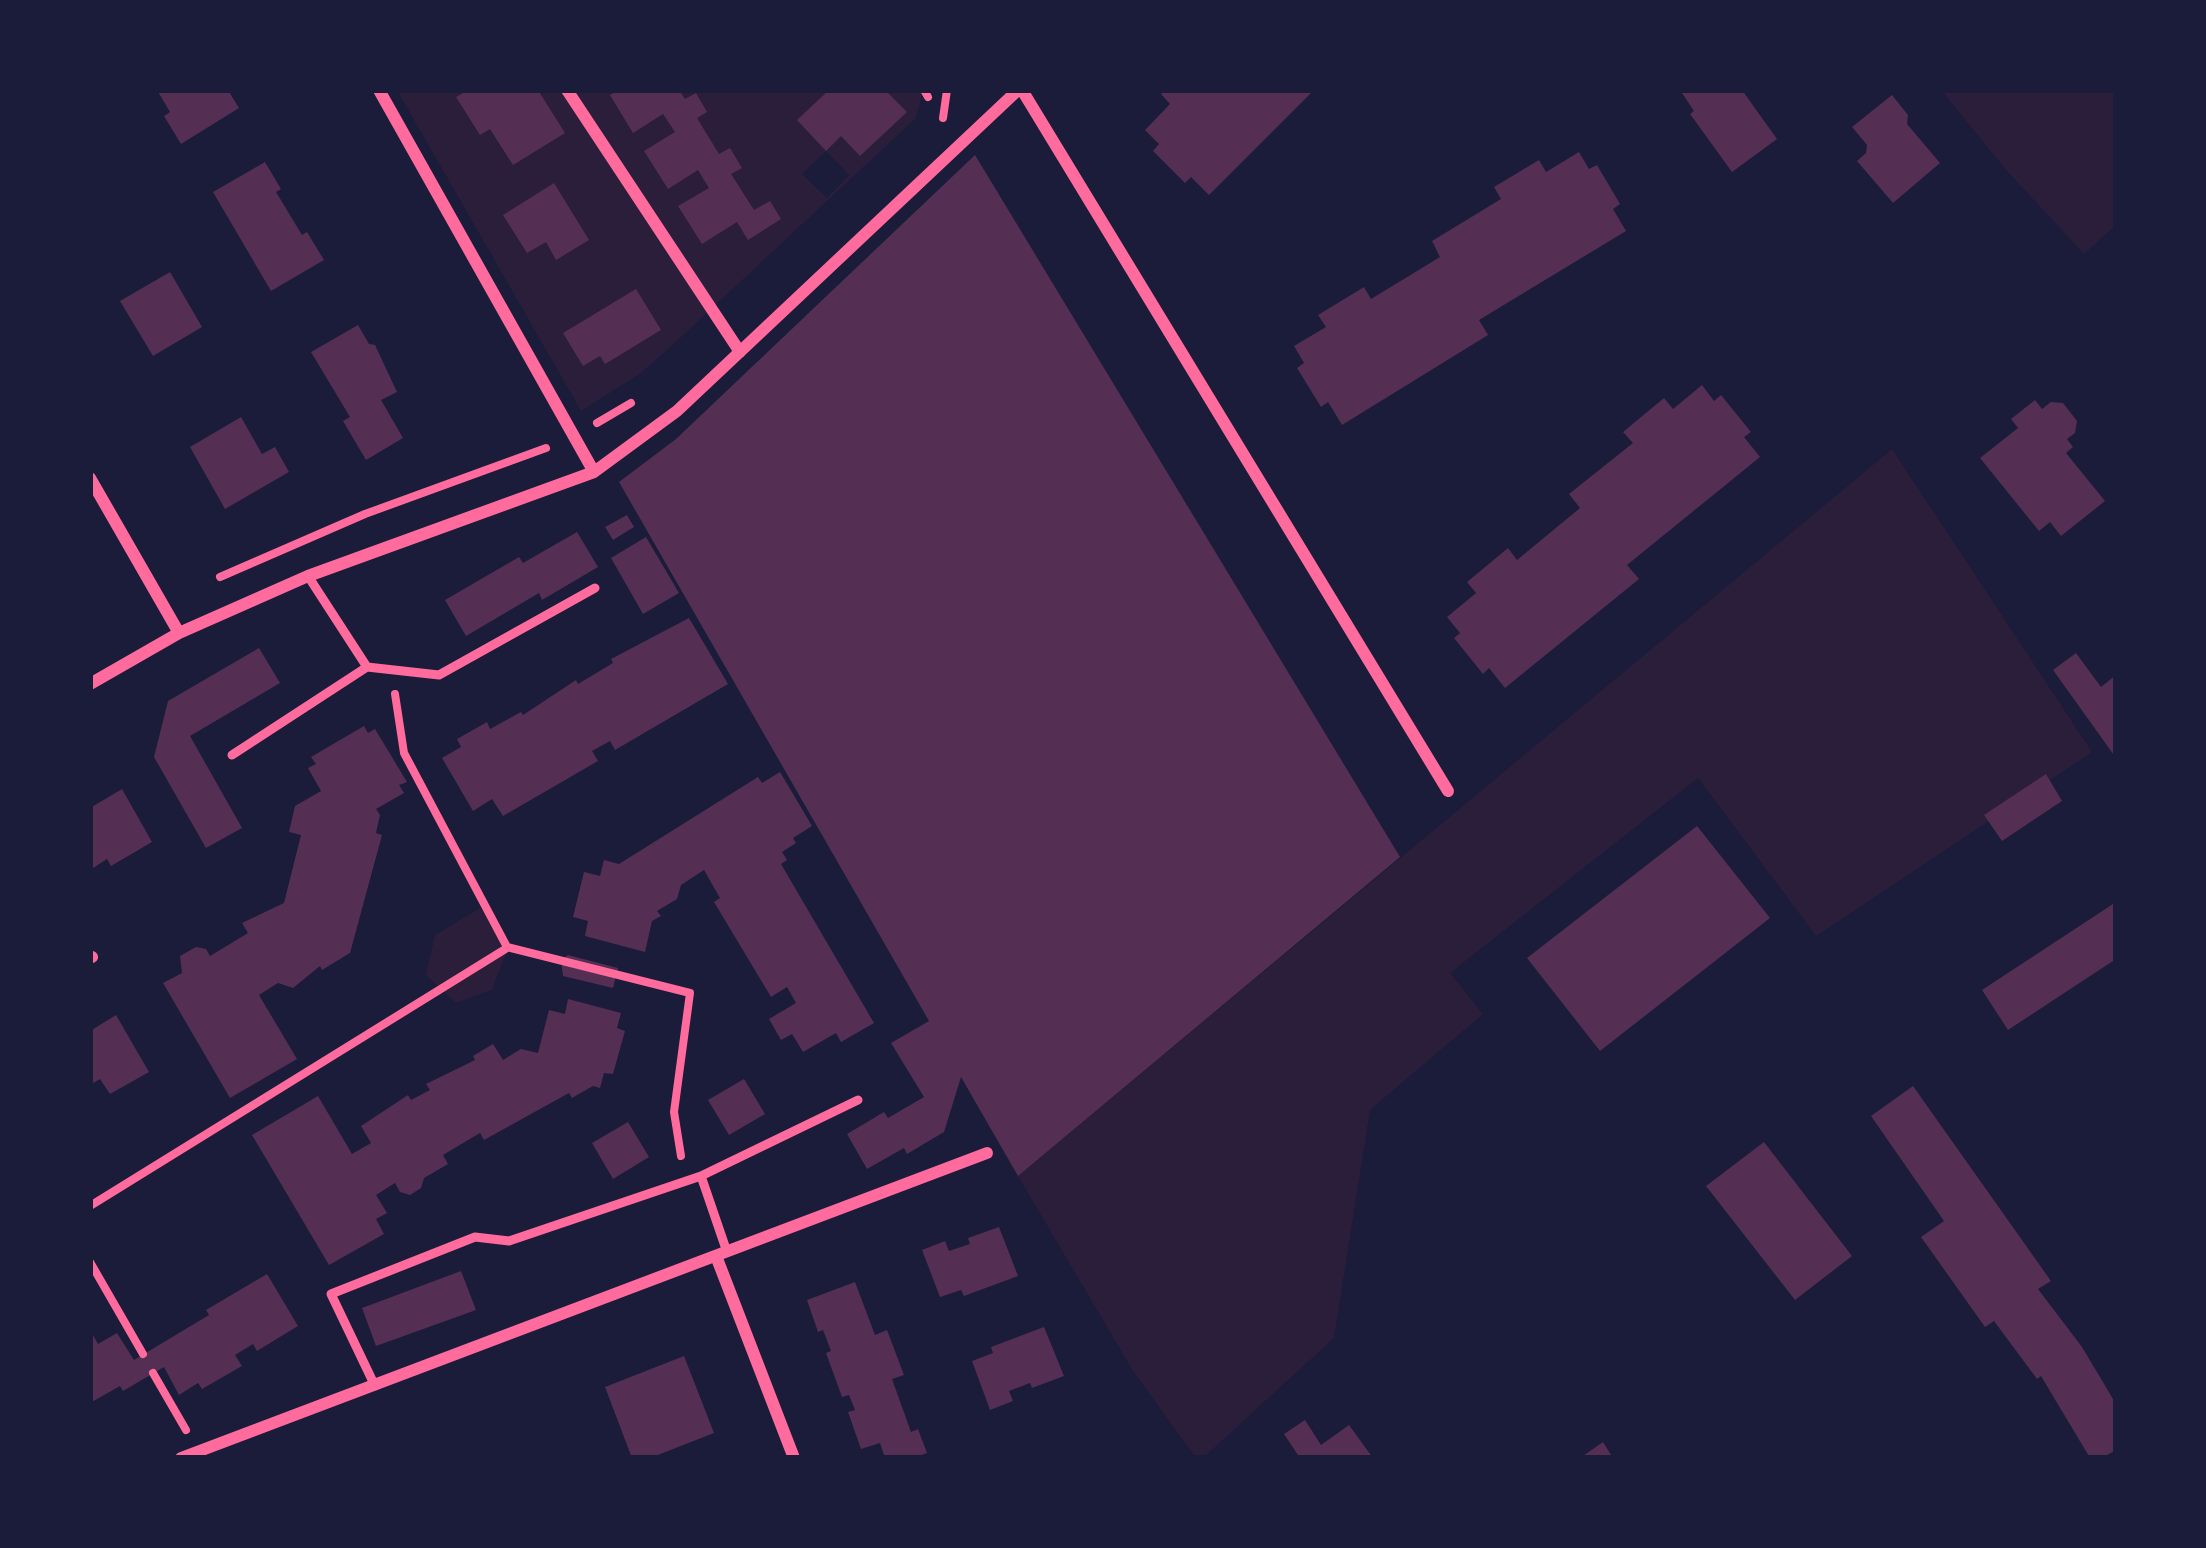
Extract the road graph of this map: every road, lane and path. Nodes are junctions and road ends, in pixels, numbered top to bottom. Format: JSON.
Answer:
{"nodes":[{"id":1,"x":379,"y":90,"type":"edge"},
{"id":2,"x":567,"y":90,"type":"edge"},
{"id":3,"x":1020,"y":90,"type":"edge"},
{"id":4,"x":740,"y":352,"type":"junction"},
{"id":5,"x":540,"y":451,"type":"dead end"},
{"id":6,"x":594,"y":472,"type":"junction"},
{"id":7,"x":90,"y":478,"type":"edge"},
{"id":8,"x":308,"y":576,"type":"junction"},
{"id":9,"x":201,"y":588,"type":"dead end"},
{"id":10,"x":595,"y":589,"type":"dead end"},
{"id":11,"x":178,"y":633,"type":"junction"},
{"id":12,"x":367,"y":667,"type":"junction"},
{"id":13,"x":391,"y":670,"type":"junction"},
{"id":14,"x":90,"y":684,"type":"edge"},
{"id":15,"x":232,"y":755,"type":"dead end"},
{"id":16,"x":1448,"y":791,"type":"dead end"},
{"id":17,"x":507,"y":947,"type":"junction"},
{"id":18,"x":858,"y":1100,"type":"dead end"},
{"id":19,"x":986,"y":1153,"type":"dead end"},
{"id":20,"x":701,"y":1176,"type":"junction"},
{"id":21,"x":685,"y":1181,"type":"junction"},
{"id":22,"x":90,"y":1206,"type":"edge"},
{"id":23,"x":722,"y":1254,"type":"junction"},
{"id":24,"x":90,"y":1262,"type":"edge"},
{"id":25,"x":142,"y":1354,"type":"dead end"},
{"id":26,"x":153,"y":1373,"type":"dead end"},
{"id":27,"x":375,"y":1386,"type":"junction"},
{"id":28,"x":198,"y":1451,"type":"junction"},
{"id":29,"x":181,"y":1458,"type":"edge"},
{"id":30,"x":794,"y":1458,"type":"edge"}],
"edges":[{"from":1,"to":6,"type":"street"},
{"from":2,"to":4,"type":"street"},
{"from":3,"to":4,"type":"street"},
{"from":3,"to":16,"type":"street"},
{"from":4,"to":6,"type":"street"},
{"from":5,"to":9,"type":"path"},
{"from":6,"to":8,"type":"street"},
{"from":7,"to":11,"type":"street"},
{"from":8,"to":11,"type":"street"},
{"from":8,"to":12,"type":"lane"},
{"from":10,"to":13,"type":"lane"},
{"from":11,"to":14,"type":"street"},
{"from":12,"to":13,"type":"lane"},
{"from":12,"to":15,"type":"lane"},
{"from":13,"to":17,"type":"path"},
{"from":17,"to":21,"type":"path"},
{"from":17,"to":22,"type":"path"},
{"from":18,"to":20,"type":"lane"},
{"from":19,"to":23,"type":"street"},
{"from":20,"to":21,"type":"lane"},
{"from":20,"to":23,"type":"lane"},
{"from":21,"to":27,"type":"lane"},
{"from":23,"to":27,"type":"street"},
{"from":23,"to":30,"type":"street"},
{"from":24,"to":25,"type":"path"},
{"from":26,"to":28,"type":"path"},
{"from":27,"to":28,"type":"street"},
{"from":28,"to":29,"type":"street"}]}
